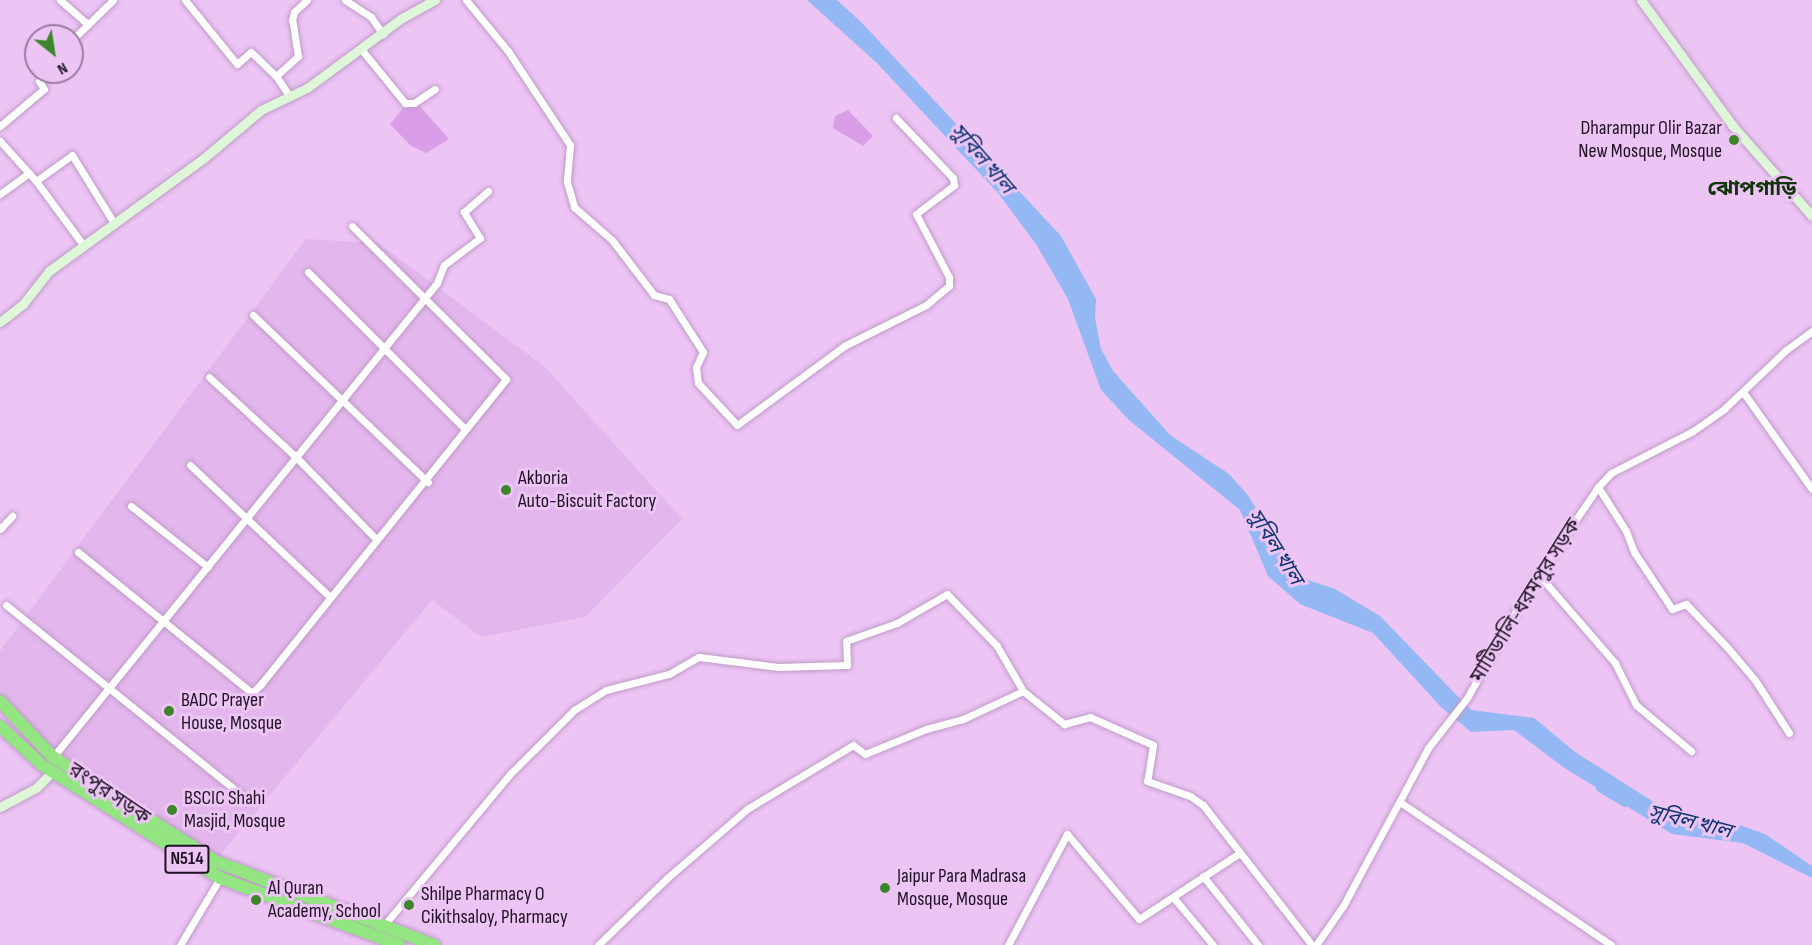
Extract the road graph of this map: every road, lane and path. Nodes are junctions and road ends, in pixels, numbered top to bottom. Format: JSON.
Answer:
{"nodes":[{"id":1,"x":60,"y":0,"type":"edge"},
{"id":2,"x":113,"y":0,"type":"edge"},
{"id":3,"x":185,"y":0,"type":"edge"},
{"id":4,"x":307,"y":0,"type":"edge"},
{"id":5,"x":345,"y":0,"type":"edge"},
{"id":6,"x":435,"y":0,"type":"edge"},
{"id":7,"x":466,"y":0,"type":"edge"},
{"id":8,"x":1641,"y":0,"type":"edge"},
{"id":9,"x":88,"y":24,"type":"junction"},
{"id":10,"x":84,"y":28,"type":"edge"},
{"id":11,"x":382,"y":34,"type":"junction"},
{"id":12,"x":362,"y":49,"type":"junction"},
{"id":13,"x":276,"y":76,"type":"junction"},
{"id":14,"x":41,"y":84,"type":"edge"},
{"id":15,"x":435,"y":89,"type":"dead end"},
{"id":16,"x":290,"y":97,"type":"junction"},
{"id":17,"x":896,"y":118,"type":"dead end"},
{"id":18,"x":0,"y":126,"type":"edge"},
{"id":19,"x":0,"y":141,"type":"edge"},
{"id":20,"x":29,"y":173,"type":"junction"},
{"id":21,"x":36,"y":180,"type":"junction"},
{"id":22,"x":488,"y":191,"type":"dead end"},
{"id":23,"x":0,"y":194,"type":"edge"},
{"id":24,"x":1812,"y":216,"type":"edge"},
{"id":25,"x":114,"y":223,"type":"junction"},
{"id":26,"x":352,"y":226,"type":"dead end"},
{"id":27,"x":84,"y":246,"type":"junction"},
{"id":28,"x":308,"y":272,"type":"dead end"},
{"id":29,"x":423,"y":297,"type":"junction"},
{"id":30,"x":254,"y":315,"type":"dead end"},
{"id":31,"x":0,"y":322,"type":"edge"},
{"id":32,"x":1812,"y":332,"type":"edge"},
{"id":33,"x":384,"y":346,"type":"junction"},
{"id":34,"x":209,"y":377,"type":"dead end"},
{"id":35,"x":1743,"y":392,"type":"junction"},
{"id":36,"x":341,"y":399,"type":"junction"},
{"id":37,"x":465,"y":429,"type":"junction"},
{"id":38,"x":296,"y":457,"type":"junction"},
{"id":39,"x":190,"y":465,"type":"dead end"},
{"id":40,"x":428,"y":482,"type":"junction"},
{"id":41,"x":1598,"y":487,"type":"junction"},
{"id":42,"x":1812,"y":489,"type":"edge"},
{"id":43,"x":131,"y":506,"type":"dead end"},
{"id":44,"x":12,"y":516,"type":"dead end"},
{"id":45,"x":248,"y":516,"type":"junction"},
{"id":46,"x":0,"y":529,"type":"edge"},
{"id":47,"x":375,"y":538,"type":"junction"},
{"id":48,"x":78,"y":552,"type":"dead end"},
{"id":49,"x":208,"y":567,"type":"junction"},
{"id":50,"x":1538,"y":574,"type":"junction"},
{"id":51,"x":330,"y":597,"type":"junction"},
{"id":52,"x":6,"y":605,"type":"dead end"},
{"id":53,"x":163,"y":623,"type":"junction"},
{"id":54,"x":109,"y":688,"type":"junction"},
{"id":55,"x":1023,"y":691,"type":"junction"},
{"id":56,"x":0,"y":701,"type":"edge"},
{"id":57,"x":0,"y":726,"type":"edge"},
{"id":58,"x":1789,"y":733,"type":"dead end"},
{"id":59,"x":1691,"y":751,"type":"dead end"},
{"id":60,"x":53,"y":757,"type":"junction"},
{"id":61,"x":53,"y":771,"type":"junction"},
{"id":62,"x":248,"y":800,"type":"dead end"},
{"id":63,"x":1400,"y":802,"type":"junction"},
{"id":64,"x":0,"y":807,"type":"edge"},
{"id":65,"x":1238,"y":854,"type":"junction"},
{"id":66,"x":1203,"y":876,"type":"junction"},
{"id":67,"x":220,"y":878,"type":"junction"},
{"id":68,"x":1173,"y":897,"type":"junction"},
{"id":69,"x":385,"y":924,"type":"junction"},
{"id":70,"x":180,"y":945,"type":"edge"},
{"id":71,"x":399,"y":945,"type":"edge"},
{"id":72,"x":434,"y":945,"type":"edge"},
{"id":73,"x":598,"y":945,"type":"edge"},
{"id":74,"x":1008,"y":945,"type":"edge"},
{"id":75,"x":1213,"y":945,"type":"edge"},
{"id":76,"x":1258,"y":945,"type":"edge"},
{"id":77,"x":1314,"y":945,"type":"edge"},
{"id":78,"x":1611,"y":945,"type":"edge"}],
"edges":[{"from":1,"to":9,"type":"street"},
{"from":2,"to":9,"type":"street"},
{"from":3,"to":13,"type":"street"},
{"from":4,"to":13,"type":"street"},
{"from":5,"to":11,"type":"street"},
{"from":6,"to":11,"type":"street"},
{"from":7,"to":17,"type":"street"},
{"from":8,"to":24,"type":"street"},
{"from":9,"to":10,"type":"street"},
{"from":11,"to":12,"type":"street"},
{"from":12,"to":15,"type":"street"},
{"from":12,"to":16,"type":"street"},
{"from":13,"to":16,"type":"street"},
{"from":14,"to":18,"type":"street"},
{"from":16,"to":25,"type":"street"},
{"from":19,"to":20,"type":"street"},
{"from":20,"to":21,"type":"street"},
{"from":20,"to":23,"type":"street"},
{"from":21,"to":25,"type":"street"},
{"from":21,"to":27,"type":"street"},
{"from":22,"to":29,"type":"street"},
{"from":25,"to":27,"type":"street"},
{"from":26,"to":29,"type":"street"},
{"from":27,"to":31,"type":"street"},
{"from":28,"to":33,"type":"street"},
{"from":29,"to":33,"type":"street"},
{"from":29,"to":37,"type":"street"},
{"from":30,"to":36,"type":"street"},
{"from":32,"to":35,"type":"street","name":"মাটিডালি-ধরমপুর সড়ক"},
{"from":33,"to":36,"type":"street"},
{"from":33,"to":37,"type":"street"},
{"from":34,"to":38,"type":"street"},
{"from":35,"to":41,"type":"street","name":"মাটিডালি-ধরমপুর সড়ক"},
{"from":35,"to":42,"type":"street"},
{"from":36,"to":38,"type":"street"},
{"from":36,"to":40,"type":"street"},
{"from":37,"to":40,"type":"street"},
{"from":38,"to":45,"type":"street"},
{"from":38,"to":47,"type":"street"},
{"from":39,"to":45,"type":"street"},
{"from":40,"to":47,"type":"street"},
{"from":41,"to":50,"type":"street","name":"মাটিডালি-ধরমপুর সড়ক"},
{"from":41,"to":58,"type":"street"},
{"from":43,"to":49,"type":"street"},
{"from":44,"to":46,"type":"street"},
{"from":45,"to":49,"type":"street"},
{"from":45,"to":51,"type":"street"},
{"from":47,"to":51,"type":"street"},
{"from":48,"to":53,"type":"street"},
{"from":49,"to":53,"type":"street"},
{"from":50,"to":59,"type":"street"},
{"from":50,"to":63,"type":"street","name":"মাটিডালি-ধরমপুর সড়ক"},
{"from":51,"to":53,"type":"street"},
{"from":52,"to":54,"type":"street"},
{"from":53,"to":54,"type":"street"},
{"from":54,"to":60,"type":"street"},
{"from":54,"to":62,"type":"street"},
{"from":55,"to":65,"type":"street"},
{"from":55,"to":69,"type":"street"},
{"from":55,"to":73,"type":"street"},
{"from":56,"to":60,"type":"highway","name":"রংপুর সড়ক","number":"N514"},
{"from":57,"to":61,"type":"highway","name":"রংপুর সড়ক","number":"N514"},
{"from":60,"to":69,"type":"highway","name":"রংপুর সড়ক","number":"N514"},
{"from":61,"to":64,"type":"street"},
{"from":61,"to":67,"type":"highway","name":"রংপুর সড়ক","number":"N514"},
{"from":63,"to":77,"type":"street"},
{"from":63,"to":78,"type":"street"},
{"from":65,"to":66,"type":"street"},
{"from":65,"to":77,"type":"street"},
{"from":66,"to":68,"type":"street"},
{"from":66,"to":76,"type":"street"},
{"from":67,"to":70,"type":"street"},
{"from":67,"to":71,"type":"highway","name":"রংপুর সড়ক","number":"N514"},
{"from":68,"to":74,"type":"street"},
{"from":68,"to":75,"type":"street"},
{"from":69,"to":72,"type":"highway","name":"রংপুর সড়ক","number":"N514"}]}
